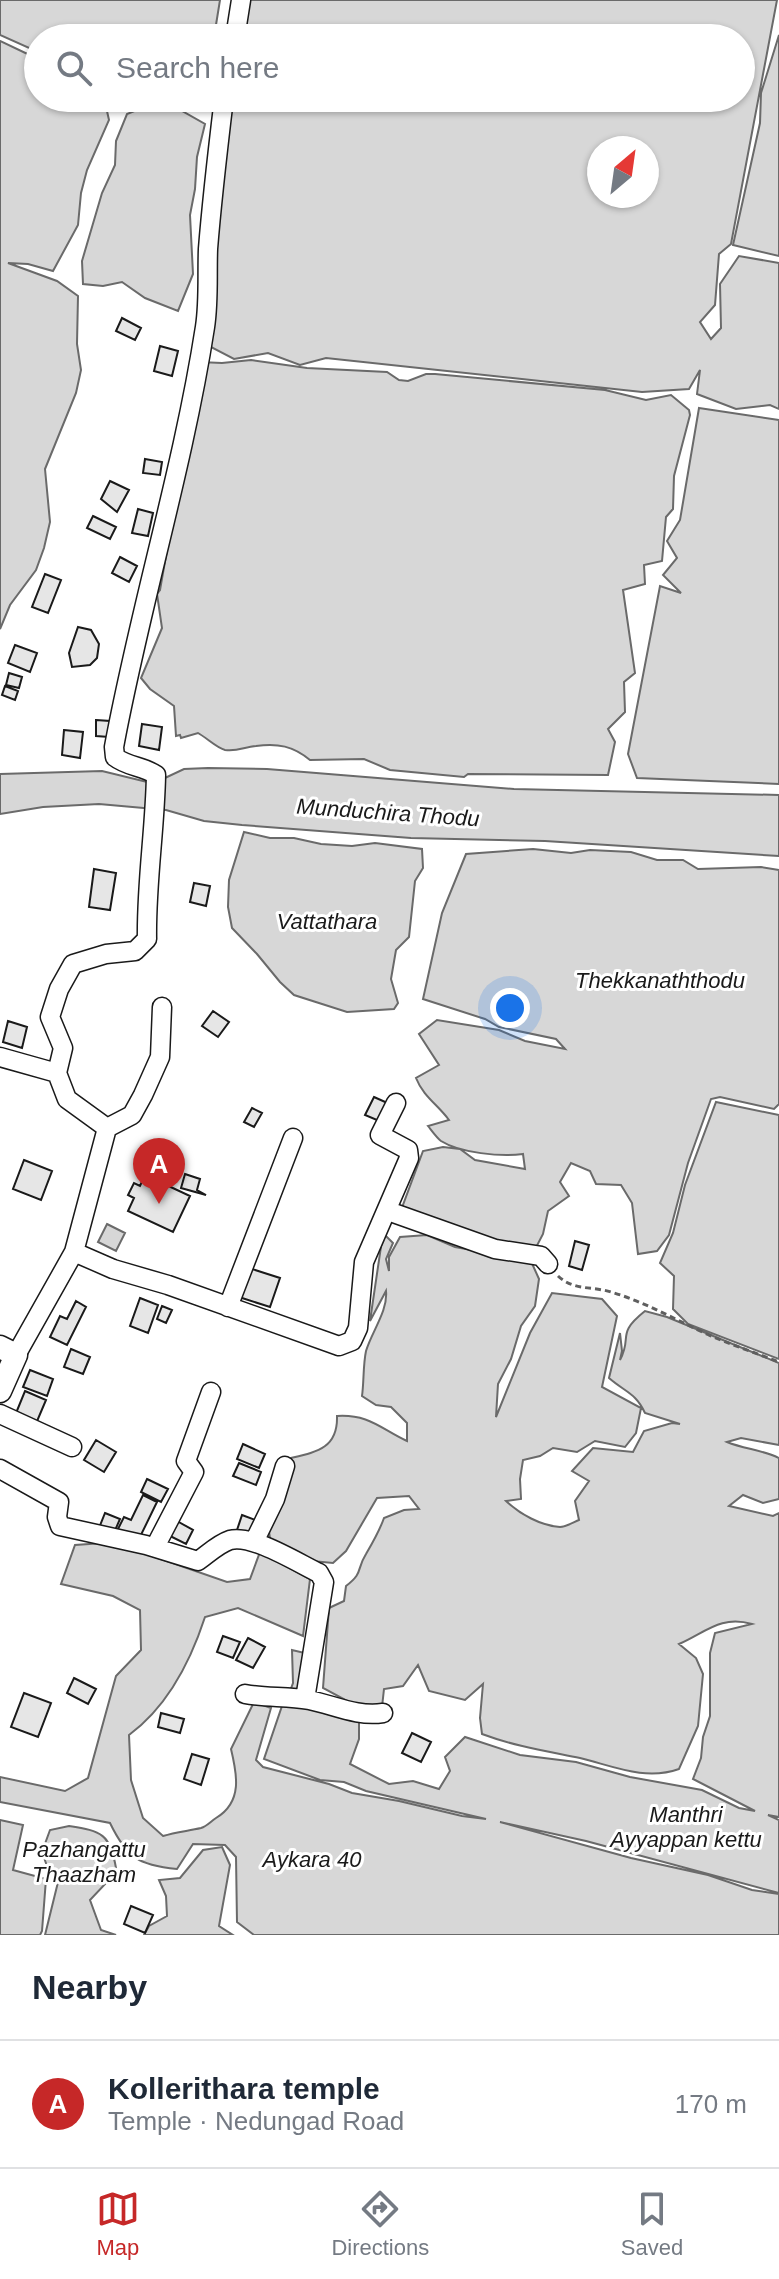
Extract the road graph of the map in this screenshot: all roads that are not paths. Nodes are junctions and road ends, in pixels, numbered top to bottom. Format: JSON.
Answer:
{"nodes":[{"id":1,"x":241,"y":0,"type":"edge"},
{"id":2,"x":237,"y":24,"type":"edge"},
{"id":3,"x":222,"y":112,"type":"edge"},
{"id":4,"x":162,"y":1007,"type":"dead end"},
{"id":5,"x":0,"y":1057,"type":"edge"},
{"id":6,"x":57,"y":1073,"type":"junction"},
{"id":7,"x":396,"y":1103,"type":"dead end"},
{"id":8,"x":107,"y":1128,"type":"junction"},
{"id":9,"x":293,"y":1138,"type":"dead end"},
{"id":10,"x":388,"y":1211,"type":"junction"},
{"id":11,"x":74,"y":1252,"type":"junction"},
{"id":12,"x":548,"y":1264,"type":"road end"},
{"id":13,"x":228,"y":1307,"type":"junction"},
{"id":14,"x":8,"y":1351,"type":"edge"},
{"id":15,"x":0,"y":1391,"type":"edge"},
{"id":16,"x":211,"y":1392,"type":"dead end"},
{"id":17,"x":0,"y":1414,"type":"edge"},
{"id":18,"x":72,"y":1447,"type":"dead end"},
{"id":19,"x":285,"y":1466,"type":"dead end"},
{"id":20,"x":0,"y":1469,"type":"edge"},
{"id":21,"x":254,"y":1542,"type":"junction"},
{"id":22,"x":155,"y":1547,"type":"junction"},
{"id":23,"x":245,"y":1694,"type":"dead end"},
{"id":24,"x":300,"y":1699,"type":"junction"},
{"id":25,"x":383,"y":1713,"type":"dead end"}],
"edges":[{"from":1,"to":2,"type":"street"},
{"from":3,"to":6,"type":"street"},
{"from":4,"to":8,"type":"street"},
{"from":5,"to":6,"type":"street"},
{"from":6,"to":8,"type":"street"},
{"from":7,"to":10,"type":"street"},
{"from":8,"to":11,"type":"street"},
{"from":9,"to":13,"type":"street"},
{"from":10,"to":12,"type":"street"},
{"from":10,"to":13,"type":"street"},
{"from":11,"to":13,"type":"street"},
{"from":11,"to":14,"type":"street"},
{"from":14,"to":15,"type":"main road"},
{"from":16,"to":22,"type":"street"},
{"from":17,"to":18,"type":"street"},
{"from":19,"to":21,"type":"street"},
{"from":20,"to":22,"type":"street"},
{"from":21,"to":22,"type":"street"},
{"from":21,"to":24,"type":"street"},
{"from":23,"to":24,"type":"street"},
{"from":24,"to":25,"type":"street"}]}
